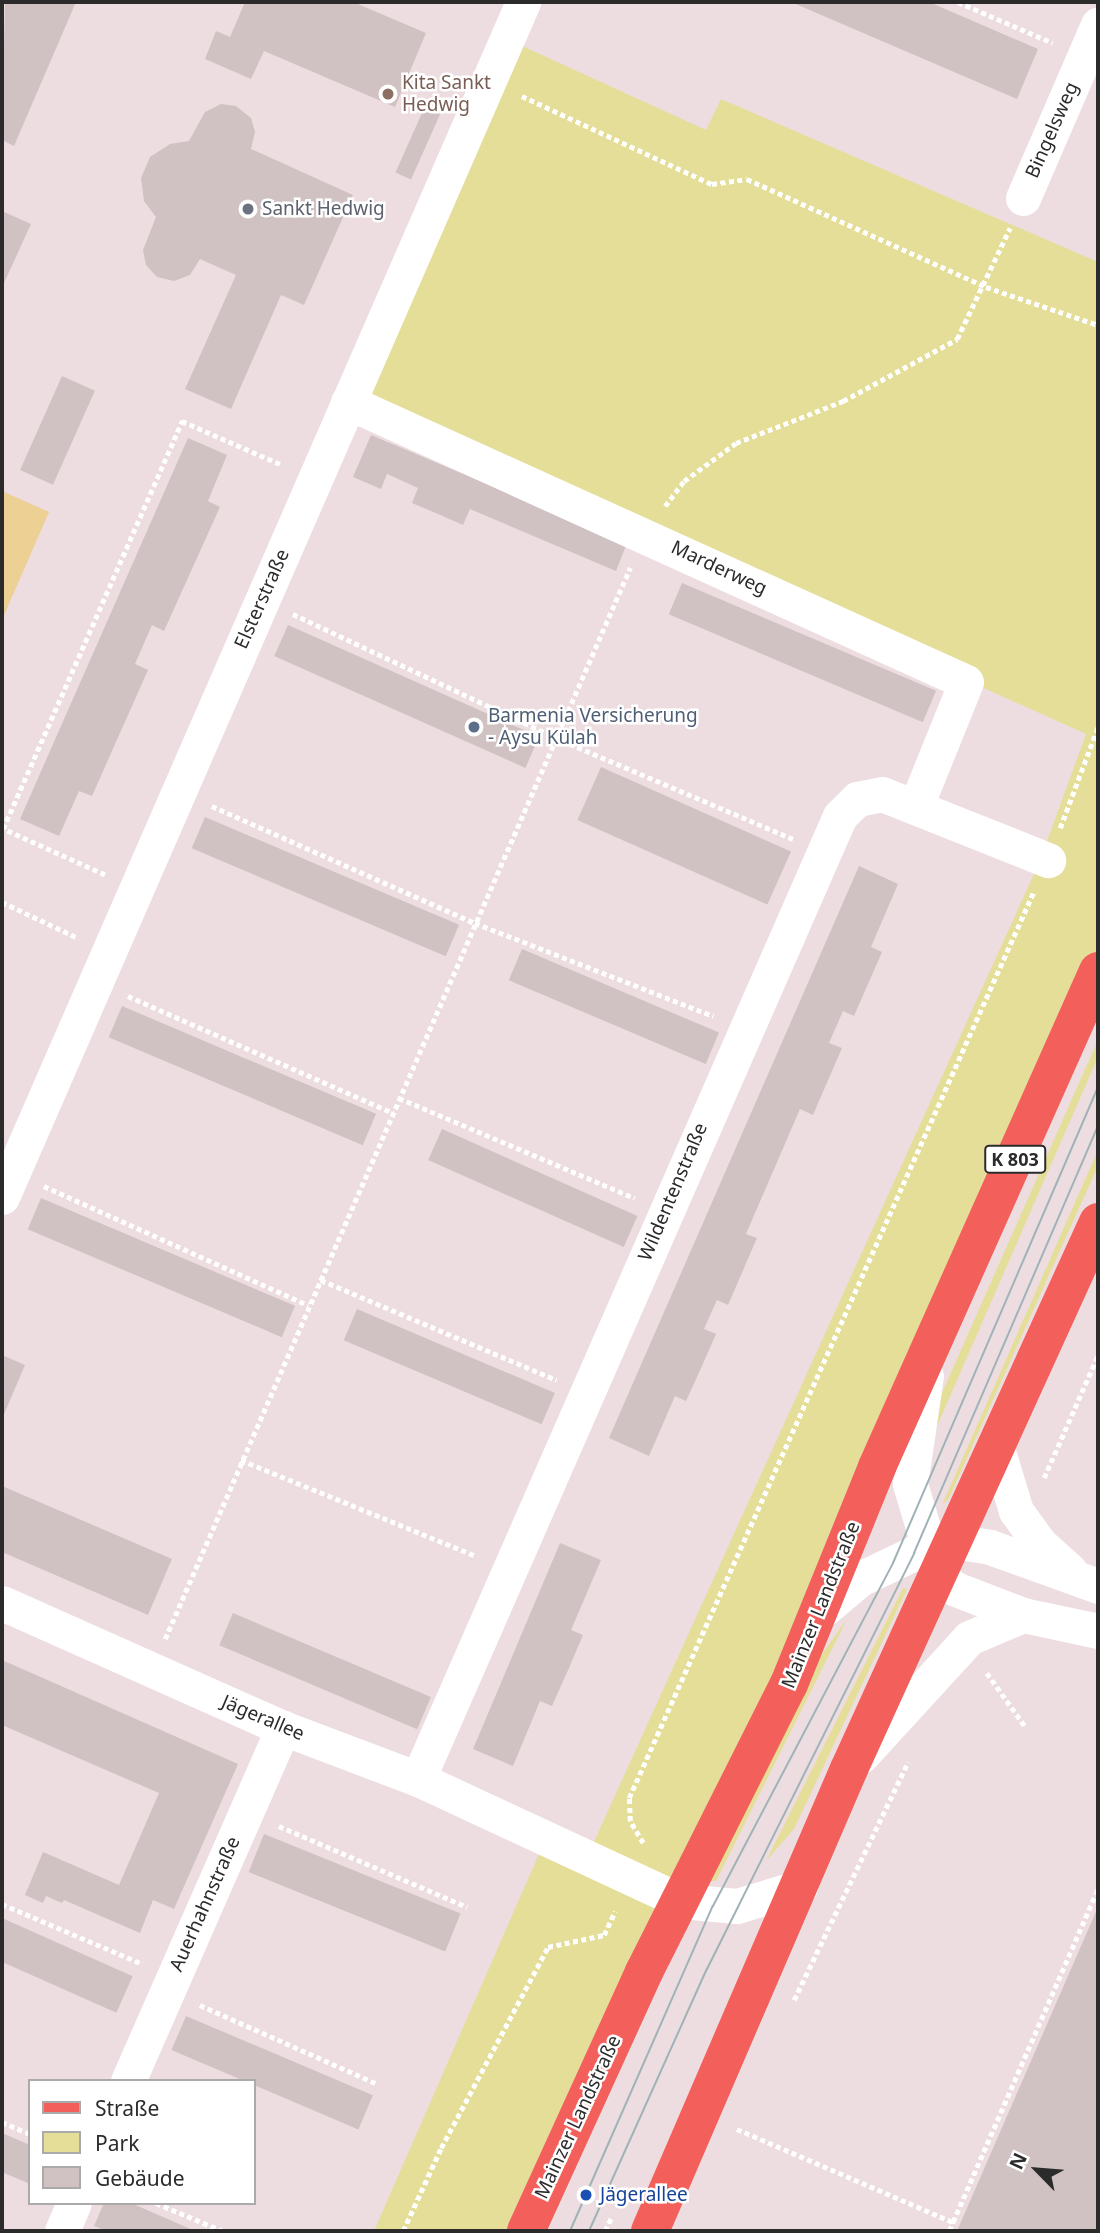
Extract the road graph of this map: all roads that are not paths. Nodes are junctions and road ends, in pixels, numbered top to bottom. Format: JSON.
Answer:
{"nodes":[{"id":1,"x":523,"y":2,"type":"edge"},
{"id":2,"x":1098,"y":25,"type":"edge"},
{"id":3,"x":1023,"y":198,"type":"road end"},
{"id":4,"x":348,"y":402,"type":"junction"},
{"id":5,"x":916,"y":806,"type":"junction"},
{"id":6,"x":1048,"y":860,"type":"road end"},
{"id":7,"x":1098,"y":971,"type":"edge"},
{"id":8,"x":7,"y":1184,"type":"edge"},
{"id":9,"x":1098,"y":1222,"type":"edge"},
{"id":10,"x":931,"y":1348,"type":"junction"},
{"id":11,"x":996,"y":1445,"type":"junction"},
{"id":12,"x":940,"y":1555,"type":"junction"},
{"id":13,"x":1089,"y":1583,"type":"edge"},
{"id":14,"x":2,"y":1604,"type":"edge"},
{"id":15,"x":823,"y":1610,"type":"junction"},
{"id":16,"x":1023,"y":1615,"type":"junction"},
{"id":17,"x":1098,"y":1631,"type":"edge"},
{"id":18,"x":283,"y":1728,"type":"junction"},
{"id":19,"x":849,"y":1769,"type":"junction"},
{"id":20,"x":418,"y":1779,"type":"junction"},
{"id":21,"x":800,"y":1887,"type":"junction"},
{"id":22,"x":681,"y":1901,"type":"junction"},
{"id":23,"x":129,"y":2079,"type":"edge"},
{"id":24,"x":73,"y":2205,"type":"edge"},
{"id":25,"x":62,"y":2231,"type":"edge"},
{"id":26,"x":526,"y":2231,"type":"edge"},
{"id":27,"x":649,"y":2231,"type":"edge"}],
"edges":[{"from":1,"to":4,"type":"street","name":"Elsterstraße"},
{"from":2,"to":3,"type":"street","name":"Bingelsweg"},
{"from":4,"to":5,"type":"street","name":"Marderweg"},
{"from":4,"to":8,"type":"street","name":"Elsterstraße"},
{"from":5,"to":6,"type":"street","name":"Wildentenstraße"},
{"from":5,"to":20,"type":"street","name":"Wildentenstraße"},
{"from":7,"to":10,"type":"main road","name":"Mainzer Landstraße","number":"K 803"},
{"from":9,"to":11,"type":"main road"},
{"from":10,"to":12,"type":"street"},
{"from":10,"to":15,"type":"main road","name":"Mainzer Landstraße","number":"K 803"},
{"from":11,"to":12,"type":"main road"},
{"from":11,"to":13,"type":"street"},
{"from":12,"to":13,"type":"street"},
{"from":12,"to":15,"type":"street"},
{"from":12,"to":16,"type":"street"},
{"from":12,"to":19,"type":"main road"},
{"from":14,"to":18,"type":"street","name":"Jägerallee"},
{"from":15,"to":22,"type":"main road","name":"Mainzer Landstraße"},
{"from":16,"to":17,"type":"street"},
{"from":16,"to":19,"type":"street"},
{"from":18,"to":20,"type":"street","name":"Jägerallee"},
{"from":18,"to":23,"type":"street","name":"Auerhahnstraße"},
{"from":19,"to":21,"type":"main road"},
{"from":20,"to":22,"type":"street","name":"Jägerallee"},
{"from":21,"to":22,"type":"street","name":"Jägerallee"},
{"from":21,"to":27,"type":"main road"},
{"from":22,"to":26,"type":"main road","name":"Mainzer Landstraße"},
{"from":24,"to":25,"type":"street"}]}
